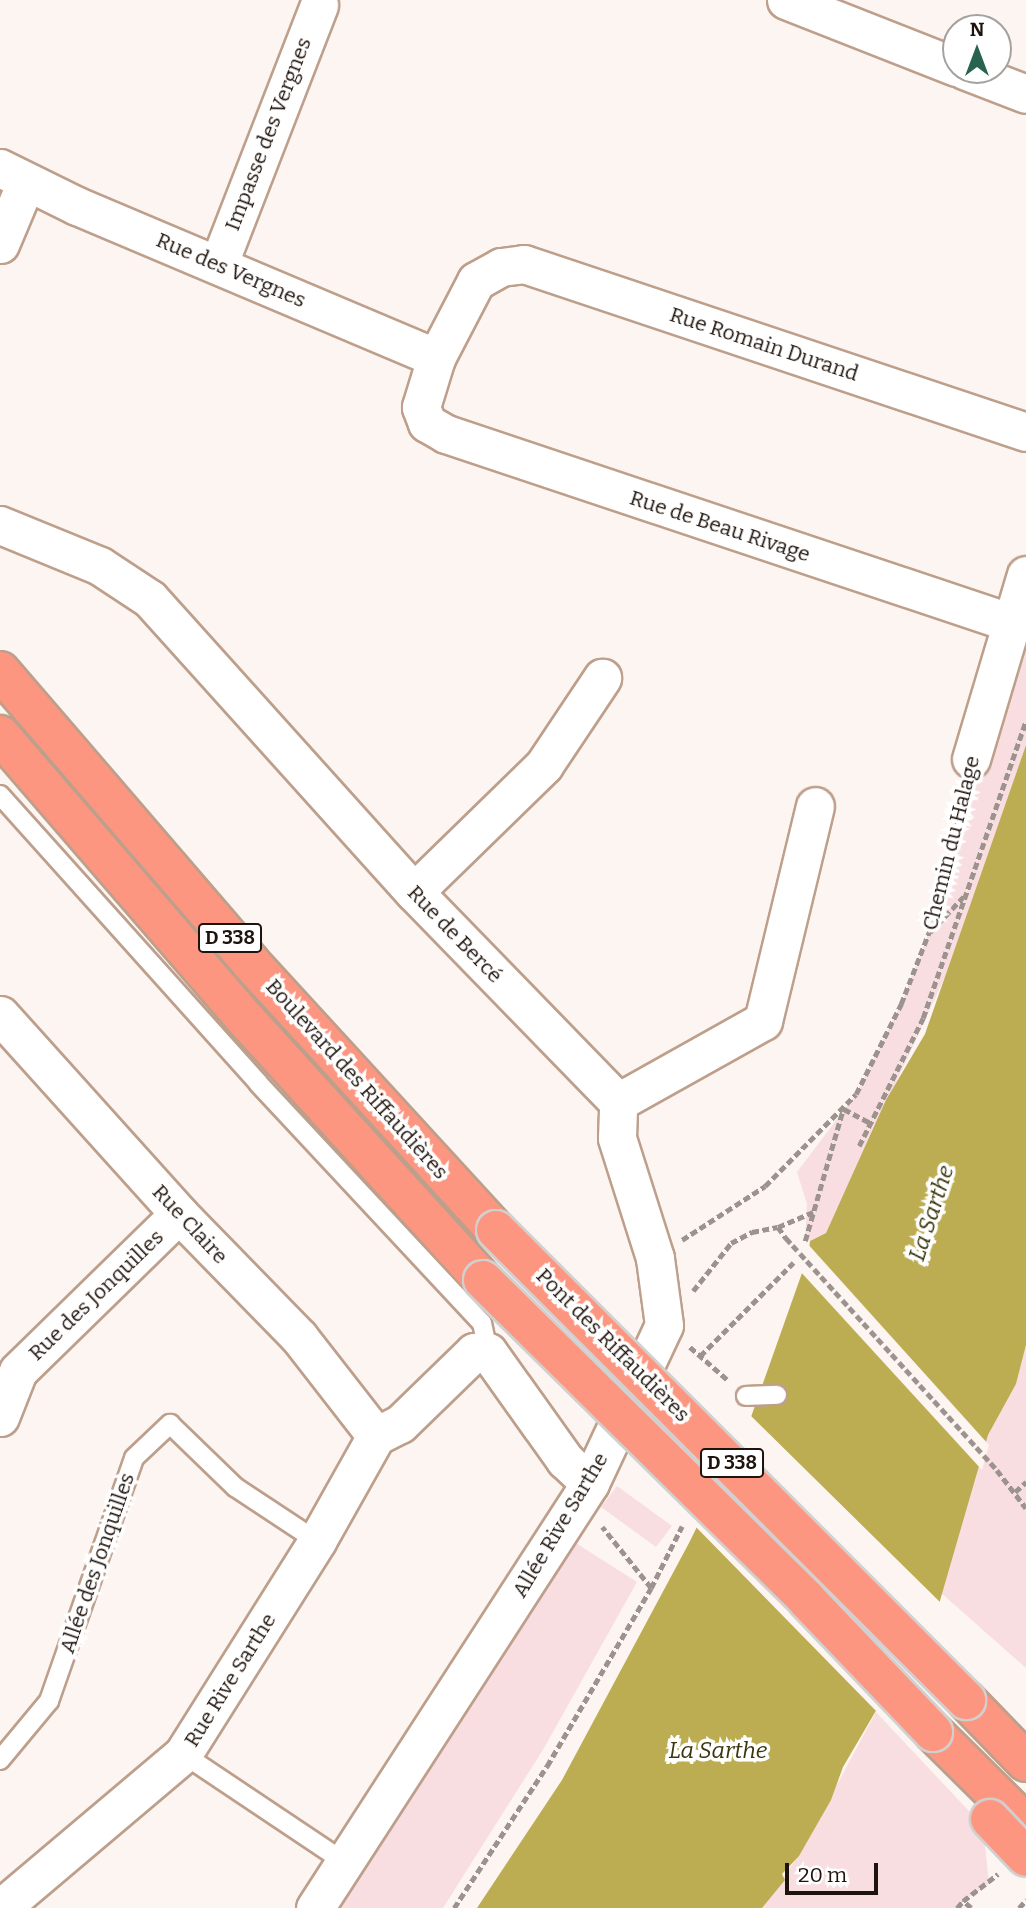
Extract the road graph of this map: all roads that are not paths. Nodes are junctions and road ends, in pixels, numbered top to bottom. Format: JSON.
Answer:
{"nodes":[{"id":1,"x":786,"y":0,"type":"edge"},
{"id":2,"x":319,"y":5,"type":"dead end"},
{"id":3,"x":942,"y":61,"type":"edge"},
{"id":4,"x":1000,"y":84,"type":"edge"},
{"id":5,"x":1026,"y":94,"type":"edge"},
{"id":6,"x":13,"y":175,"type":"edge"},
{"id":7,"x":0,"y":244,"type":"edge"},
{"id":8,"x":219,"y":263,"type":"junction"},
{"id":9,"x":436,"y":358,"type":"junction"},
{"id":10,"x":1026,"y":432,"type":"edge"},
{"id":11,"x":0,"y":525,"type":"edge"},
{"id":12,"x":1026,"y":575,"type":"edge"},
{"id":13,"x":1015,"y":624,"type":"junction"},
{"id":14,"x":0,"y":671,"type":"edge"},
{"id":15,"x":602,"y":678,"type":"dead end"},
{"id":16,"x":0,"y":735,"type":"edge"},
{"id":17,"x":971,"y":759,"type":"road end"},
{"id":18,"x":0,"y":795,"type":"edge"},
{"id":19,"x":815,"y":806,"type":"dead end"},
{"id":20,"x":414,"y":892,"type":"junction"},
{"id":21,"x":0,"y":1015,"type":"edge"},
{"id":22,"x":618,"y":1102,"type":"junction"},
{"id":23,"x":179,"y":1214,"type":"junction"},
{"id":24,"x":496,"y":1230,"type":"joint"},
{"id":25,"x":488,"y":1352,"type":"junction"},
{"id":26,"x":9,"y":1367,"type":"edge"},
{"id":27,"x":746,"y":1395,"type":"dead end"},
{"id":28,"x":777,"y":1395,"type":"dead end"},
{"id":29,"x":0,"y":1418,"type":"edge"},
{"id":30,"x":376,"y":1436,"type":"junction"},
{"id":31,"x":590,"y":1483,"type":"junction"},
{"id":32,"x":317,"y":1541,"type":"junction"},
{"id":33,"x":976,"y":1711,"type":"junction"},
{"id":34,"x":1026,"y":1737,"type":"edge"},
{"id":35,"x":183,"y":1754,"type":"junction"},
{"id":36,"x":0,"y":1760,"type":"edge"},
{"id":37,"x":1026,"y":1762,"type":"edge"},
{"id":38,"x":1007,"y":1815,"type":"edge"},
{"id":39,"x":1026,"y":1857,"type":"edge"},
{"id":40,"x":346,"y":1863,"type":"junction"},
{"id":41,"x":1,"y":1908,"type":"edge"},
{"id":42,"x":315,"y":1908,"type":"edge"}],
"edges":[{"from":1,"to":3,"type":"street"},
{"from":2,"to":8,"type":"street","name":"Impasse des Vergnes"},
{"from":4,"to":5,"type":"street"},
{"from":6,"to":7,"type":"street","name":"Rue des Vergnes"},
{"from":6,"to":8,"type":"street","name":"Rue des Vergnes"},
{"from":8,"to":9,"type":"street","name":"Rue des Vergnes"},
{"from":9,"to":10,"type":"street","name":"Rue Romain Durand"},
{"from":9,"to":13,"type":"street","name":"Rue de Beau Rivage"},
{"from":11,"to":20,"type":"street","name":"Rue de Bercé"},
{"from":12,"to":13,"type":"street","name":"Chemin du Halage"},
{"from":13,"to":17,"type":"street","name":"Chemin du Halage"},
{"from":14,"to":24,"type":"highway","name":"Boulevard des Riffaudières","number":"D 338"},
{"from":15,"to":20,"type":"street"},
{"from":16,"to":38,"type":"highway","name":"Boulevard des Riffaudières","number":"D 338","bridge":true},
{"from":18,"to":25,"type":"lane"},
{"from":19,"to":22,"type":"street"},
{"from":20,"to":22,"type":"street","name":"Rue de Bercé"},
{"from":21,"to":23,"type":"street","name":"Rue Claire"},
{"from":22,"to":31,"type":"street","name":"Allée Rive Sarthe"},
{"from":23,"to":26,"type":"street","name":"Rue des Jonquilles"},
{"from":23,"to":30,"type":"street","name":"Rue Claire"},
{"from":24,"to":33,"type":"highway","name":"Pont des Riffaudières","number":"D 338","bridge":true},
{"from":25,"to":30,"type":"street"},
{"from":25,"to":31,"type":"street"},
{"from":26,"to":29,"type":"street","name":"Rue des Jonquilles"},
{"from":27,"to":28,"type":"lane"},
{"from":30,"to":32,"type":"street","name":"Rue Rive Sarthe"},
{"from":31,"to":40,"type":"street","name":"Allée Rive Sarthe"},
{"from":32,"to":35,"type":"street","name":"Rue Rive Sarthe"},
{"from":32,"to":36,"type":"lane","name":"Allée des Jonquilles"},
{"from":33,"to":34,"type":"highway","number":"D 338"},
{"from":33,"to":37,"type":"highway","number":"D 338"},
{"from":35,"to":40,"type":"lane"},
{"from":35,"to":41,"type":"street","name":"Rue Rive Sarthe"},
{"from":38,"to":39,"type":"highway","number":"D 338","bridge":true},
{"from":40,"to":42,"type":"street","name":"Allée Rive Sarthe"}]}
